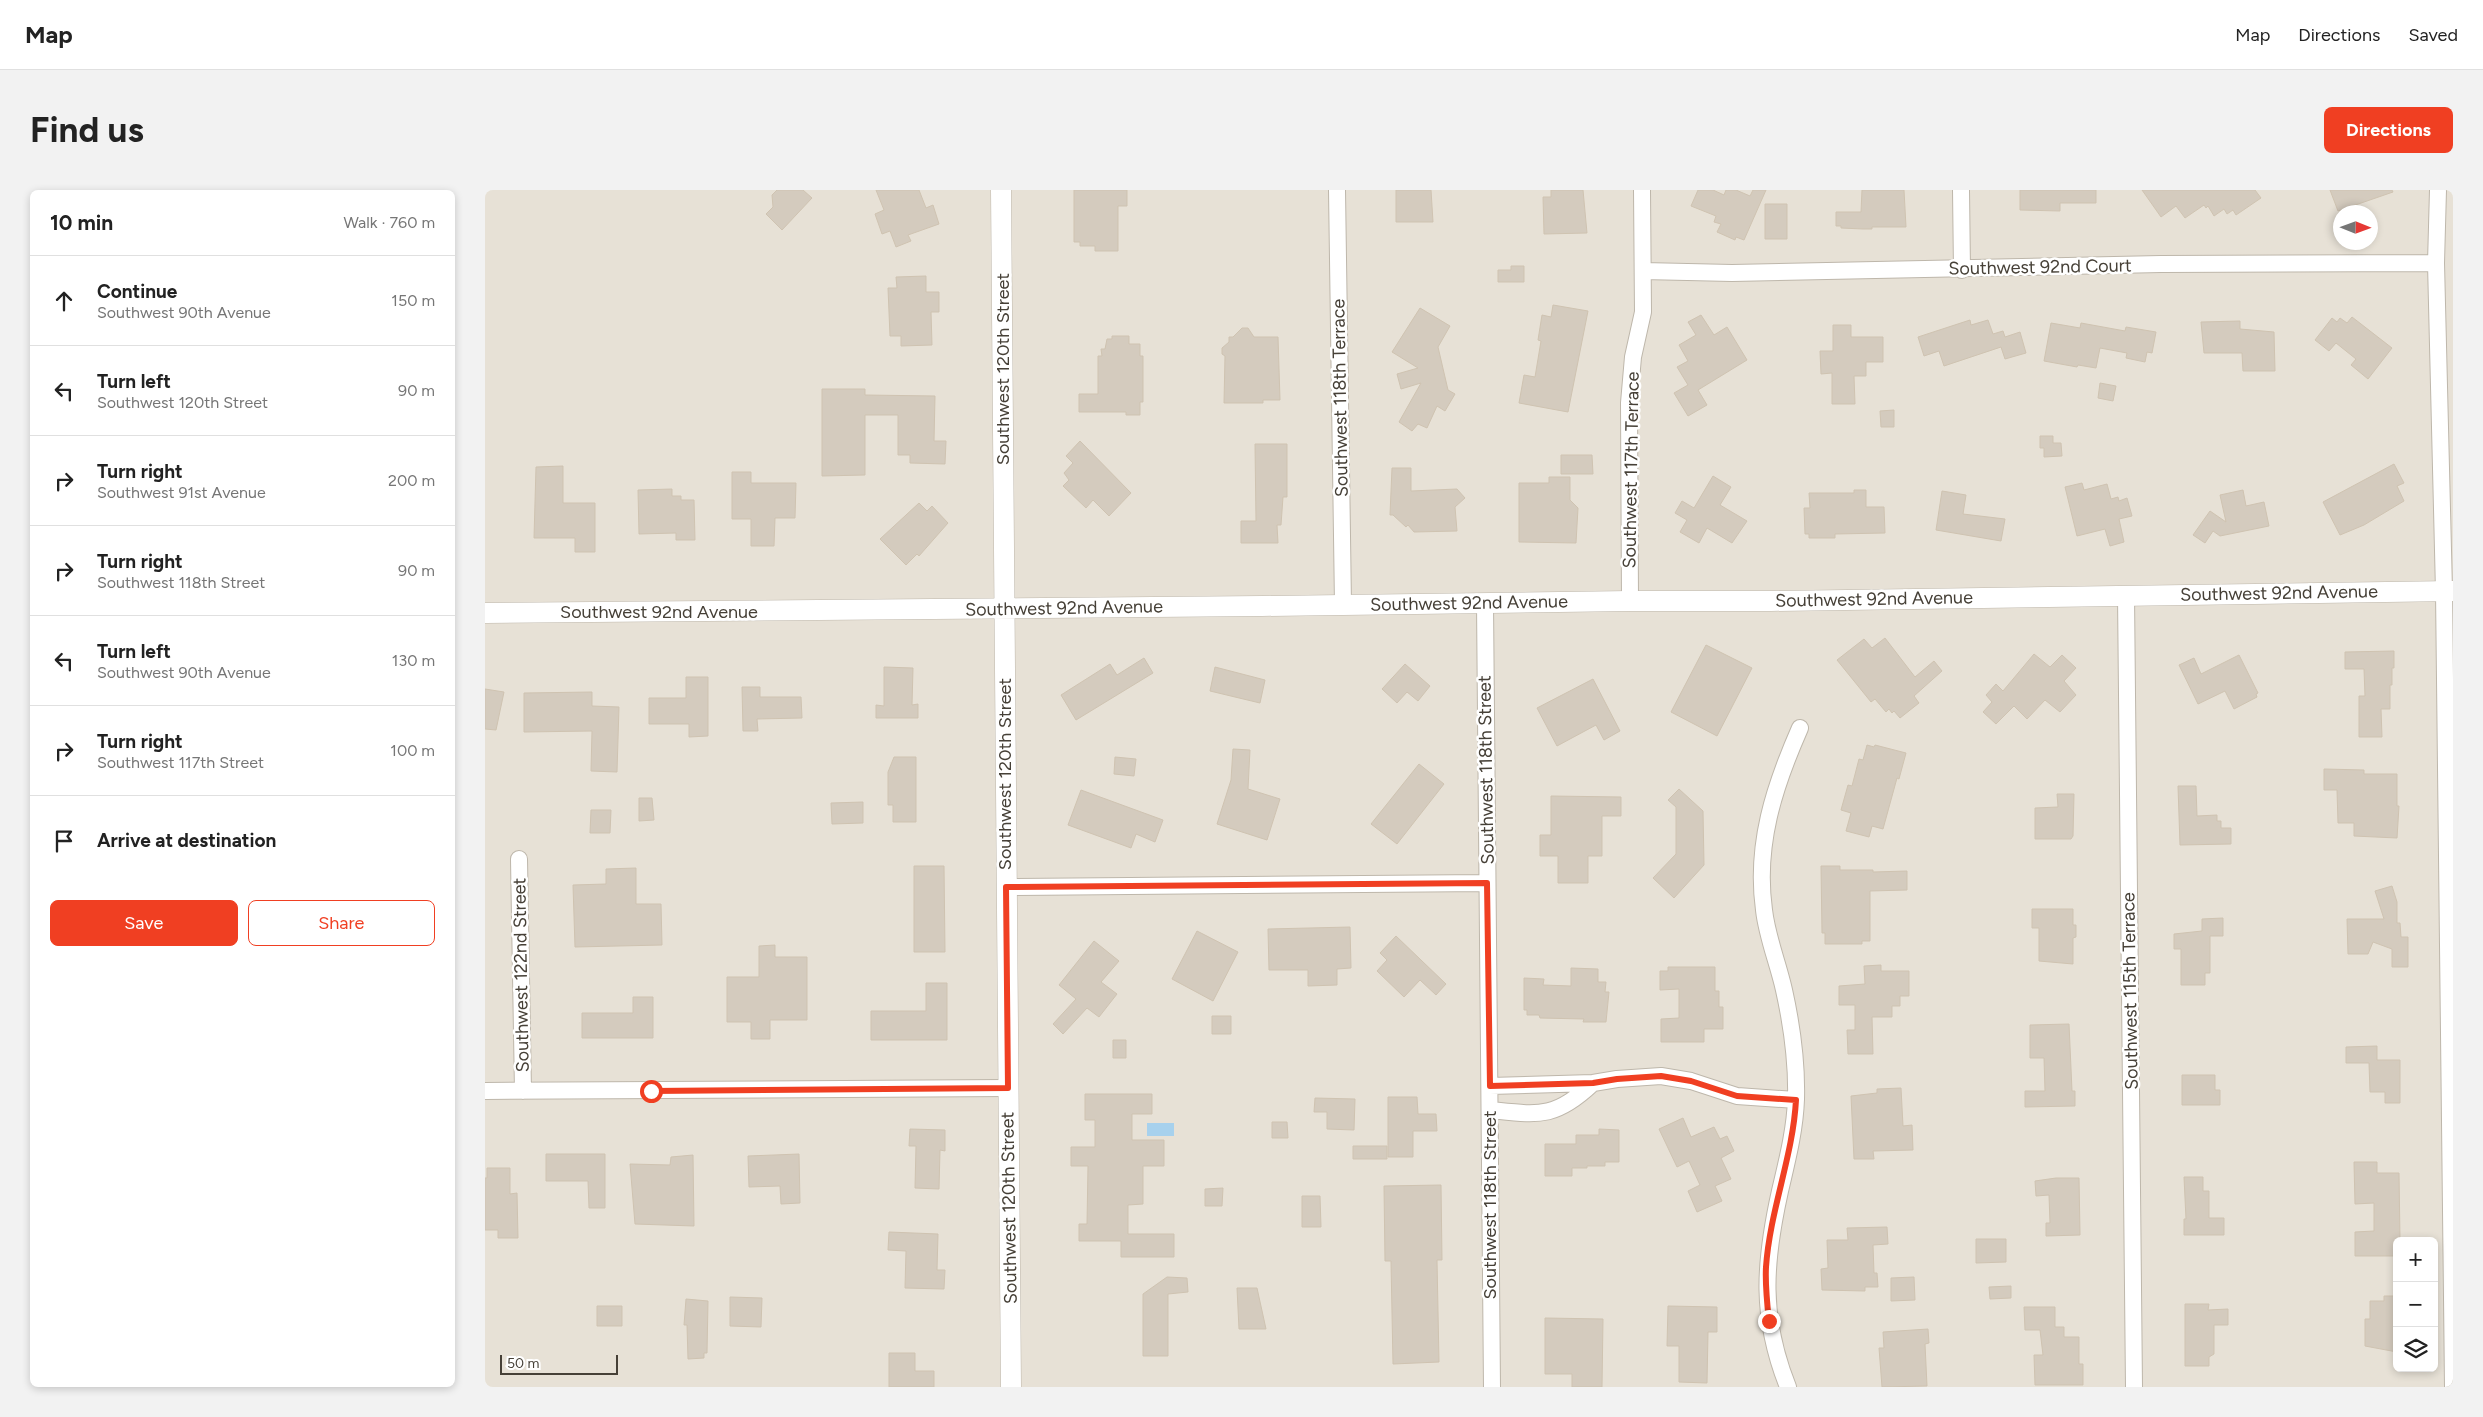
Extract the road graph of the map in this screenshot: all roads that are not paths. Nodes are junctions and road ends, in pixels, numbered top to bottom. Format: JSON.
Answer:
{"nodes":[{"id":1,"x":1001,"y":190,"type":"edge"},
{"id":2,"x":1337,"y":190,"type":"edge"},
{"id":3,"x":1642,"y":190,"type":"edge"},
{"id":4,"x":1961,"y":190,"type":"edge"},
{"id":5,"x":2438,"y":190,"type":"edge"},
{"id":6,"x":2436,"y":263,"type":"junction"},
{"id":7,"x":1962,"y":270,"type":"junction"},
{"id":8,"x":1643,"y":271,"type":"junction"},
{"id":9,"x":2449,"y":591,"type":"edge"},
{"id":10,"x":2126,"y":595,"type":"junction"},
{"id":11,"x":1630,"y":600,"type":"junction"},
{"id":12,"x":1485,"y":604,"type":"junction"},
{"id":13,"x":1343,"y":605,"type":"junction"},
{"id":14,"x":1004,"y":609,"type":"junction"},
{"id":15,"x":485,"y":613,"type":"edge"},
{"id":16,"x":1800,"y":728,"type":"dead end"},
{"id":17,"x":519,"y":859,"type":"dead end"},
{"id":18,"x":1487,"y":883,"type":"junction"},
{"id":19,"x":2450,"y":883,"type":"edge"},
{"id":20,"x":1006,"y":887,"type":"junction"},
{"id":21,"x":1593,"y":1083,"type":"junction"},
{"id":22,"x":1490,"y":1086,"type":"junction"},
{"id":23,"x":1008,"y":1088,"type":"junction"},
{"id":24,"x":485,"y":1091,"type":"edge"},
{"id":25,"x":523,"y":1091,"type":"junction"},
{"id":26,"x":1796,"y":1100,"type":"junction"},
{"id":27,"x":1490,"y":1110,"type":"junction"},
{"id":28,"x":1011,"y":1387,"type":"edge"},
{"id":29,"x":1492,"y":1387,"type":"edge"},
{"id":30,"x":1788,"y":1387,"type":"edge"},
{"id":31,"x":2134,"y":1387,"type":"edge"},
{"id":32,"x":2453,"y":1387,"type":"edge"}],
"edges":[{"from":1,"to":14,"type":"street","name":"Southwest 120th Street"},
{"from":2,"to":13,"type":"street","name":"Southwest 118th Terrace"},
{"from":3,"to":8,"type":"street","name":"Southwest 117th Terrace"},
{"from":4,"to":7,"type":"street"},
{"from":5,"to":6,"type":"street"},
{"from":6,"to":7,"type":"street","name":"Southwest 92nd Court"},
{"from":6,"to":9,"type":"street"},
{"from":7,"to":8,"type":"street","name":"Southwest 92nd Court"},
{"from":8,"to":11,"type":"street","name":"Southwest 117th Terrace"},
{"from":9,"to":10,"type":"street","name":"Southwest 92nd Avenue"},
{"from":9,"to":19,"type":"street"},
{"from":10,"to":11,"type":"street","name":"Southwest 92nd Avenue"},
{"from":10,"to":31,"type":"street","name":"Southwest 115th Terrace"},
{"from":11,"to":12,"type":"street","name":"Southwest 92nd Avenue"},
{"from":12,"to":13,"type":"street","name":"Southwest 92nd Avenue"},
{"from":12,"to":18,"type":"street","name":"Southwest 118th Street"},
{"from":13,"to":14,"type":"street","name":"Southwest 92nd Avenue"},
{"from":14,"to":15,"type":"street","name":"Southwest 92nd Avenue"},
{"from":14,"to":20,"type":"street","name":"Southwest 120th Street"},
{"from":16,"to":26,"type":"street"},
{"from":17,"to":25,"type":"street","name":"Southwest 122nd Street"},
{"from":18,"to":20,"type":"street"},
{"from":18,"to":22,"type":"street","name":"Southwest 118th Street"},
{"from":19,"to":32,"type":"street"},
{"from":20,"to":23,"type":"street","name":"Southwest 120th Street"},
{"from":21,"to":22,"type":"street"},
{"from":21,"to":26,"type":"street"},
{"from":21,"to":27,"type":"street"},
{"from":22,"to":27,"type":"street","name":"Southwest 118th Street"},
{"from":23,"to":25,"type":"street"},
{"from":23,"to":28,"type":"street","name":"Southwest 120th Street"},
{"from":24,"to":25,"type":"street"},
{"from":26,"to":30,"type":"street"},
{"from":27,"to":29,"type":"street","name":"Southwest 118th Street"}]}
